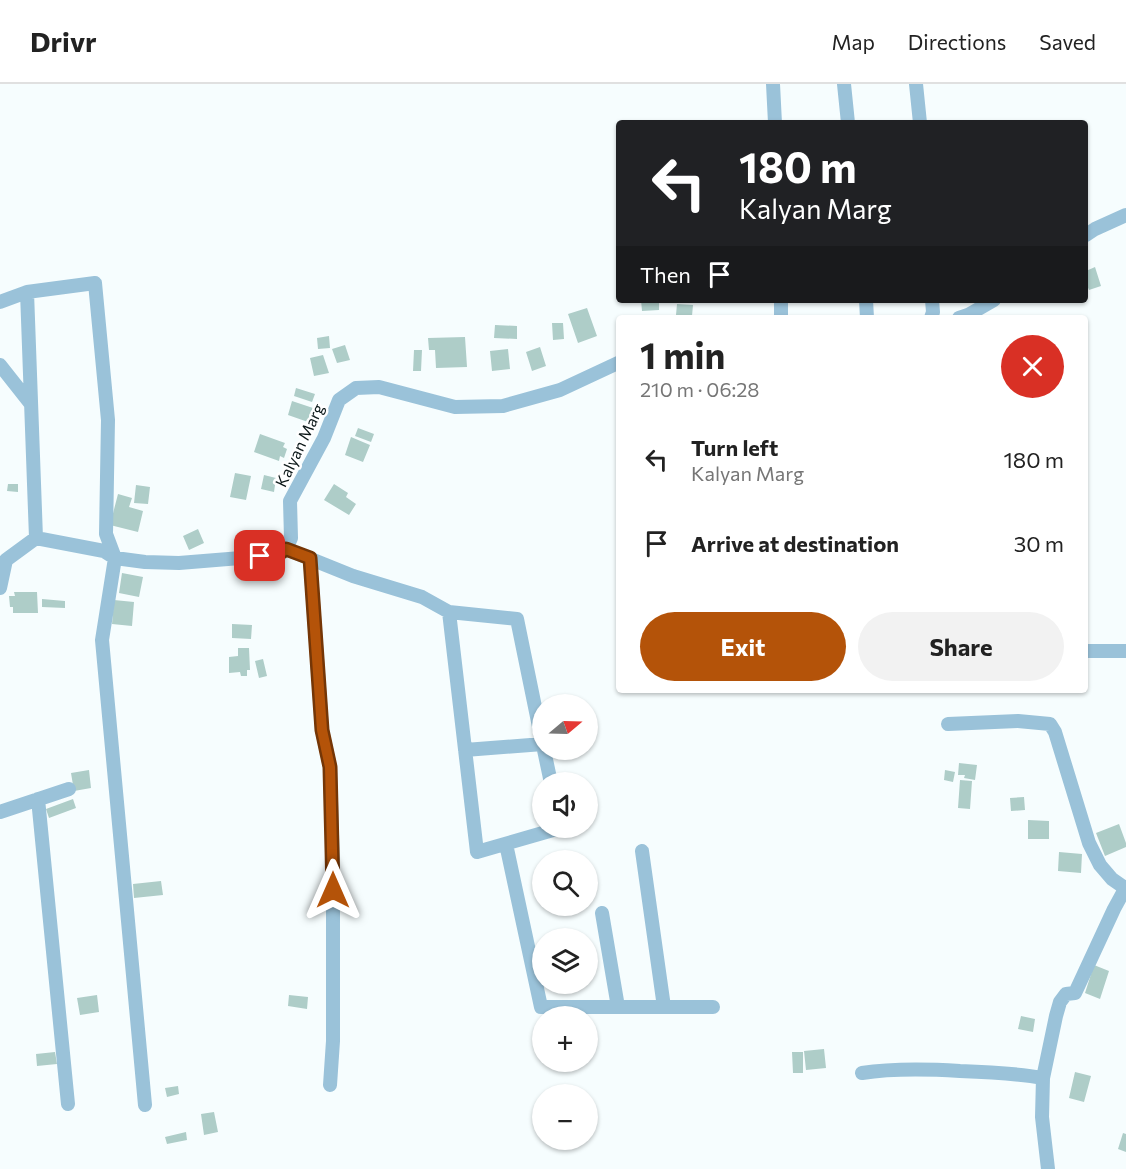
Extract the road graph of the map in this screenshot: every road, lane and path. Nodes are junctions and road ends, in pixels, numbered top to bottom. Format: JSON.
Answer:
{"nodes":[{"id":1,"x":773,"y":84,"type":"edge"},
{"id":2,"x":844,"y":84,"type":"edge"},
{"id":3,"x":916,"y":84,"type":"edge"},
{"id":4,"x":775,"y":120,"type":"edge"},
{"id":5,"x":848,"y":120,"type":"edge"},
{"id":6,"x":920,"y":120,"type":"edge"},
{"id":7,"x":1126,"y":215,"type":"edge"},
{"id":8,"x":1088,"y":234,"type":"edge"},
{"id":9,"x":27,"y":292,"type":"junction"},
{"id":10,"x":0,"y":302,"type":"edge"},
{"id":11,"x":989,"y":303,"type":"edge"},
{"id":12,"x":968,"y":315,"type":"edge"},
{"id":13,"x":616,"y":364,"type":"edge"},
{"id":14,"x":0,"y":365,"type":"edge"},
{"id":15,"x":30,"y":403,"type":"junction"},
{"id":16,"x":36,"y":537,"type":"junction"},
{"id":17,"x":286,"y":549,"type":"junction"},
{"id":18,"x":115,"y":558,"type":"junction"},
{"id":19,"x":310,"y":558,"type":"junction"},
{"id":20,"x":0,"y":588,"type":"edge"},
{"id":21,"x":449,"y":612,"type":"junction"},
{"id":22,"x":1088,"y":651,"type":"edge"},
{"id":23,"x":1126,"y":651,"type":"edge"},
{"id":24,"x":532,"y":695,"type":"edge"},
{"id":25,"x":948,"y":724,"type":"dead end"},
{"id":26,"x":532,"y":747,"type":"edge"},
{"id":27,"x":465,"y":750,"type":"junction"},
{"id":28,"x":69,"y":789,"type":"dead end"},
{"id":29,"x":38,"y":799,"type":"junction"},
{"id":30,"x":0,"y":812,"type":"edge"},
{"id":31,"x":532,"y":836,"type":"edge"},
{"id":32,"x":506,"y":843,"type":"junction"},
{"id":33,"x":642,"y":851,"type":"dead end"},
{"id":34,"x":1125,"y":887,"type":"edge"},
{"id":35,"x":602,"y":913,"type":"dead end"},
{"id":36,"x":618,"y":1007,"type":"junction"},
{"id":37,"x":664,"y":1007,"type":"junction"},
{"id":38,"x":712,"y":1007,"type":"dead end"},
{"id":39,"x":862,"y":1073,"type":"dead end"},
{"id":40,"x":1043,"y":1078,"type":"junction"},
{"id":41,"x":330,"y":1086,"type":"dead end"},
{"id":42,"x":68,"y":1104,"type":"dead end"},
{"id":43,"x":145,"y":1105,"type":"dead end"},
{"id":44,"x":1048,"y":1169,"type":"edge"}],
"edges":[{"from":1,"to":4,"type":"street"},
{"from":2,"to":5,"type":"street"},
{"from":3,"to":6,"type":"street"},
{"from":7,"to":8,"type":"street"},
{"from":9,"to":10,"type":"street"},
{"from":9,"to":15,"type":"street"},
{"from":9,"to":18,"type":"street"},
{"from":11,"to":12,"type":"street"},
{"from":13,"to":17,"type":"street","name":"Kalyan Marg"},
{"from":14,"to":15,"type":"street"},
{"from":15,"to":16,"type":"street"},
{"from":16,"to":18,"type":"street"},
{"from":16,"to":20,"type":"street"},
{"from":17,"to":18,"type":"street"},
{"from":17,"to":19,"type":"street"},
{"from":18,"to":43,"type":"street"},
{"from":19,"to":21,"type":"street"},
{"from":19,"to":41,"type":"street"},
{"from":21,"to":24,"type":"street"},
{"from":21,"to":27,"type":"street"},
{"from":22,"to":23,"type":"street"},
{"from":25,"to":34,"type":"street"},
{"from":26,"to":27,"type":"street"},
{"from":27,"to":32,"type":"street"},
{"from":28,"to":29,"type":"street"},
{"from":29,"to":30,"type":"street"},
{"from":29,"to":42,"type":"street"},
{"from":31,"to":32,"type":"street"},
{"from":32,"to":36,"type":"street"},
{"from":33,"to":37,"type":"street"},
{"from":34,"to":40,"type":"street"},
{"from":35,"to":36,"type":"street"},
{"from":36,"to":37,"type":"street"},
{"from":37,"to":38,"type":"street"},
{"from":39,"to":40,"type":"street"},
{"from":40,"to":44,"type":"street"}]}
